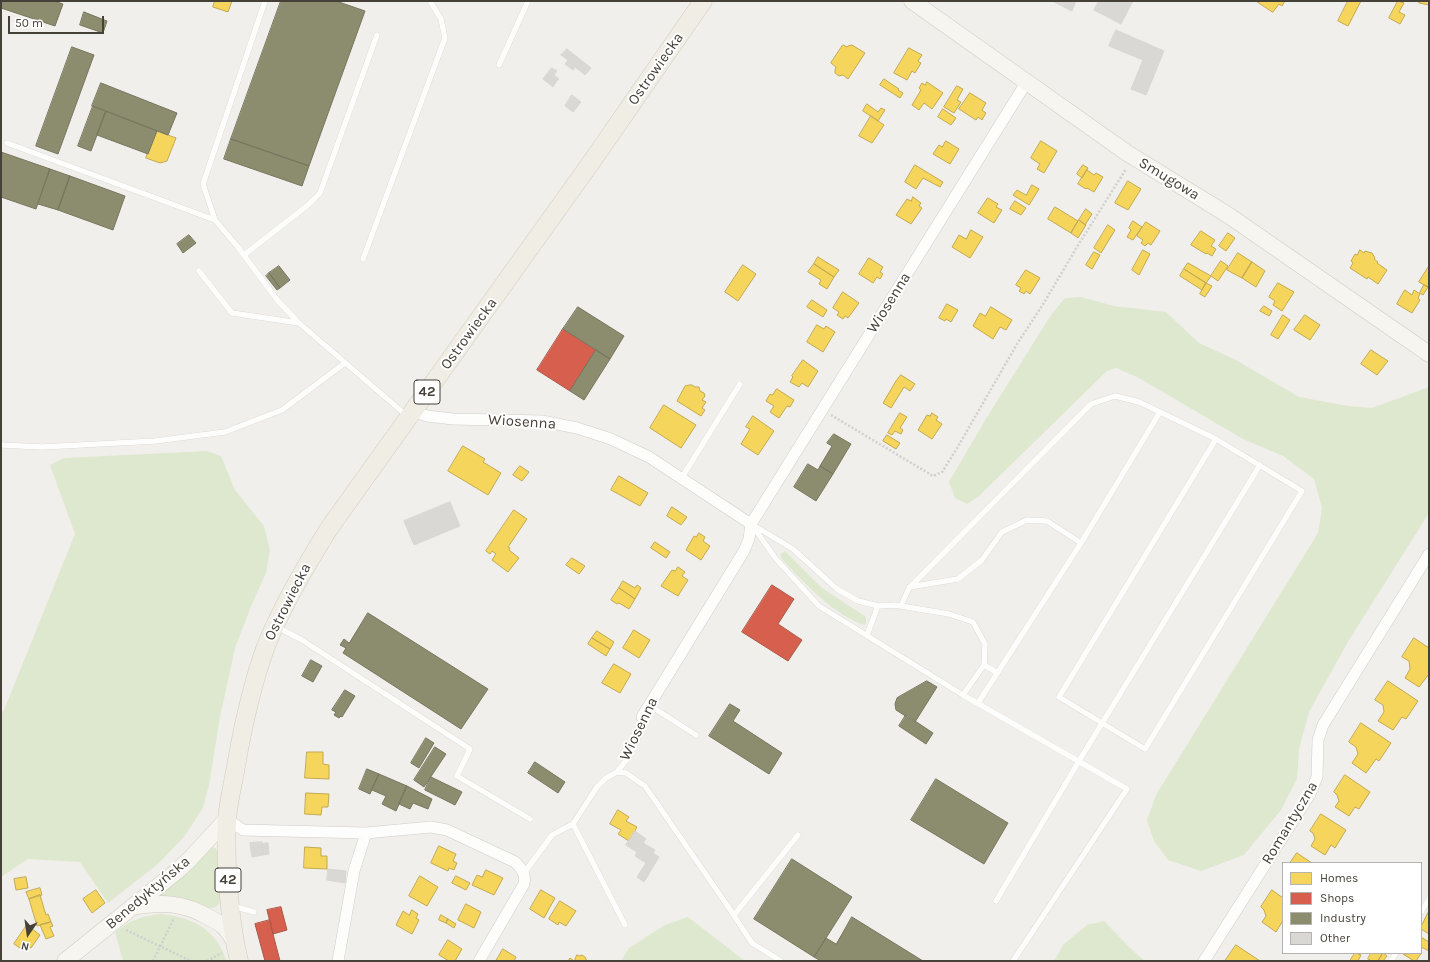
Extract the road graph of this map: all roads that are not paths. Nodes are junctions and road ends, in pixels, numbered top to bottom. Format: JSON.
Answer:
{"nodes":[{"id":1,"x":265,"y":1,"type":"edge"},
{"id":2,"x":430,"y":1,"type":"edge"},
{"id":3,"x":528,"y":1,"type":"edge"},
{"id":4,"x":703,"y":1,"type":"edge"},
{"id":5,"x":912,"y":1,"type":"edge"},
{"id":6,"x":377,"y":35,"type":"dead end"},
{"id":7,"x":499,"y":65,"type":"dead end"},
{"id":8,"x":1026,"y":83,"type":"junction"},
{"id":9,"x":7,"y":143,"type":"dead end"},
{"id":10,"x":215,"y":220,"type":"junction"},
{"id":11,"x":244,"y":255,"type":"junction"},
{"id":12,"x":362,"y":259,"type":"dead end"},
{"id":13,"x":199,"y":271,"type":"dead end"},
{"id":14,"x":299,"y":324,"type":"junction"},
{"id":15,"x":1429,"y":354,"type":"edge"},
{"id":16,"x":345,"y":362,"type":"junction"},
{"id":17,"x":740,"y":384,"type":"dead end"},
{"id":18,"x":1160,"y":412,"type":"junction"},
{"id":19,"x":410,"y":414,"type":"junction"},
{"id":20,"x":1216,"y":439,"type":"junction"},
{"id":21,"x":1,"y":445,"type":"edge"},
{"id":22,"x":1260,"y":465,"type":"junction"},
{"id":23,"x":681,"y":479,"type":"junction"},
{"id":24,"x":751,"y":524,"type":"junction"},
{"id":25,"x":1081,"y":543,"type":"junction"},
{"id":26,"x":1429,"y":554,"type":"edge"},
{"id":27,"x":909,"y":588,"type":"junction"},
{"id":28,"x":878,"y":606,"type":"junction"},
{"id":29,"x":900,"y":606,"type":"junction"},
{"id":30,"x":275,"y":626,"type":"junction"},
{"id":31,"x":867,"y":635,"type":"junction"},
{"id":32,"x":984,"y":665,"type":"junction"},
{"id":33,"x":998,"y":673,"type":"junction"},
{"id":34,"x":963,"y":695,"type":"junction"},
{"id":35,"x":978,"y":703,"type":"junction"},
{"id":36,"x":649,"y":705,"type":"junction"},
{"id":37,"x":642,"y":717,"type":"joint"},
{"id":38,"x":1102,"y":723,"type":"junction"},
{"id":39,"x":696,"y":735,"type":"dead end"},
{"id":40,"x":1079,"y":761,"type":"junction"},
{"id":41,"x":617,"y":772,"type":"junction"},
{"id":42,"x":227,"y":819,"type":"junction"},
{"id":43,"x":530,"y":819,"type":"dead end"},
{"id":44,"x":573,"y":824,"type":"junction"},
{"id":45,"x":366,"y":833,"type":"junction"},
{"id":46,"x":798,"y":836,"type":"dead end"},
{"id":47,"x":524,"y":872,"type":"junction"},
{"id":48,"x":1429,"y":899,"type":"edge"},
{"id":49,"x":996,"y":901,"type":"dead end"},
{"id":50,"x":231,"y":905,"type":"junction"},
{"id":51,"x":132,"y":907,"type":"junction"},
{"id":52,"x":1422,"y":910,"type":"edge"},
{"id":53,"x":254,"y":912,"type":"dead end"},
{"id":54,"x":734,"y":915,"type":"junction"},
{"id":55,"x":625,"y":925,"type":"dead end"},
{"id":56,"x":234,"y":941,"type":"junction"},
{"id":57,"x":65,"y":961,"type":"edge"},
{"id":58,"x":239,"y":961,"type":"edge"},
{"id":59,"x":338,"y":961,"type":"edge"},
{"id":60,"x":479,"y":961,"type":"edge"},
{"id":61,"x":781,"y":961,"type":"edge"},
{"id":62,"x":1013,"y":961,"type":"edge"},
{"id":63,"x":1204,"y":961,"type":"edge"}],
"edges":[{"from":1,"to":10,"type":"lane"},
{"from":2,"to":12,"type":"lane"},
{"from":3,"to":7,"type":"lane"},
{"from":4,"to":19,"type":"main road","name":"Ostrowiecka","number":"42"},
{"from":5,"to":8,"type":"street","name":"Smugowa"},
{"from":6,"to":11,"type":"lane"},
{"from":8,"to":15,"type":"street","name":"Smugowa"},
{"from":8,"to":24,"type":"street","name":"Wiosenna"},
{"from":9,"to":10,"type":"lane"},
{"from":10,"to":11,"type":"lane"},
{"from":11,"to":14,"type":"lane"},
{"from":13,"to":14,"type":"lane"},
{"from":14,"to":16,"type":"lane"},
{"from":16,"to":19,"type":"lane"},
{"from":16,"to":21,"type":"lane"},
{"from":17,"to":23,"type":"lane"},
{"from":18,"to":20,"type":"lane"},
{"from":18,"to":25,"type":"lane"},
{"from":18,"to":27,"type":"lane"},
{"from":19,"to":23,"type":"street","name":"Wiosenna"},
{"from":19,"to":30,"type":"main road","name":"Ostrowiecka","number":"42"},
{"from":20,"to":22,"type":"lane"},
{"from":20,"to":38,"type":"lane"},
{"from":22,"to":38,"type":"lane"},
{"from":22,"to":38,"type":"lane"},
{"from":23,"to":24,"type":"street","name":"Wiosenna"},
{"from":24,"to":28,"type":"lane"},
{"from":24,"to":31,"type":"lane"},
{"from":24,"to":36,"type":"street","name":"Wiosenna"},
{"from":25,"to":27,"type":"lane"},
{"from":25,"to":33,"type":"lane"},
{"from":26,"to":63,"type":"street","name":"Romantyczna"},
{"from":27,"to":29,"type":"lane"},
{"from":28,"to":29,"type":"lane"},
{"from":28,"to":31,"type":"lane"},
{"from":29,"to":32,"type":"lane"},
{"from":30,"to":42,"type":"main road","name":"Ostrowiecka","number":"42"},
{"from":30,"to":43,"type":"lane"},
{"from":31,"to":34,"type":"lane"},
{"from":32,"to":33,"type":"lane"},
{"from":32,"to":34,"type":"lane"},
{"from":33,"to":35,"type":"lane"},
{"from":34,"to":35,"type":"lane"},
{"from":35,"to":40,"type":"lane"},
{"from":36,"to":37,"type":"street","name":"Wiosenna"},
{"from":36,"to":39,"type":"lane"},
{"from":37,"to":41,"type":"lane","name":"Wiosenna"},
{"from":38,"to":40,"type":"lane"},
{"from":40,"to":49,"type":"lane"},
{"from":40,"to":62,"type":"lane"},
{"from":41,"to":44,"type":"lane","name":"Wiosenna"},
{"from":41,"to":54,"type":"lane"},
{"from":42,"to":45,"type":"street"},
{"from":42,"to":50,"type":"main road","number":"42"},
{"from":42,"to":51,"type":"street","name":"Benedyktyńska"},
{"from":44,"to":47,"type":"lane","name":"Wiosenna"},
{"from":44,"to":55,"type":"lane"},
{"from":45,"to":47,"type":"street"},
{"from":45,"to":59,"type":"street"},
{"from":46,"to":54,"type":"lane"},
{"from":47,"to":60,"type":"street","name":"Wiosenna"},
{"from":48,"to":52,"type":"lane"},
{"from":50,"to":53,"type":"lane"},
{"from":50,"to":56,"type":"main road","number":"42"},
{"from":51,"to":56,"type":"street"},
{"from":51,"to":57,"type":"street","name":"Benedyktyńska"},
{"from":54,"to":61,"type":"lane"},
{"from":56,"to":58,"type":"main road","number":"42"}]}
